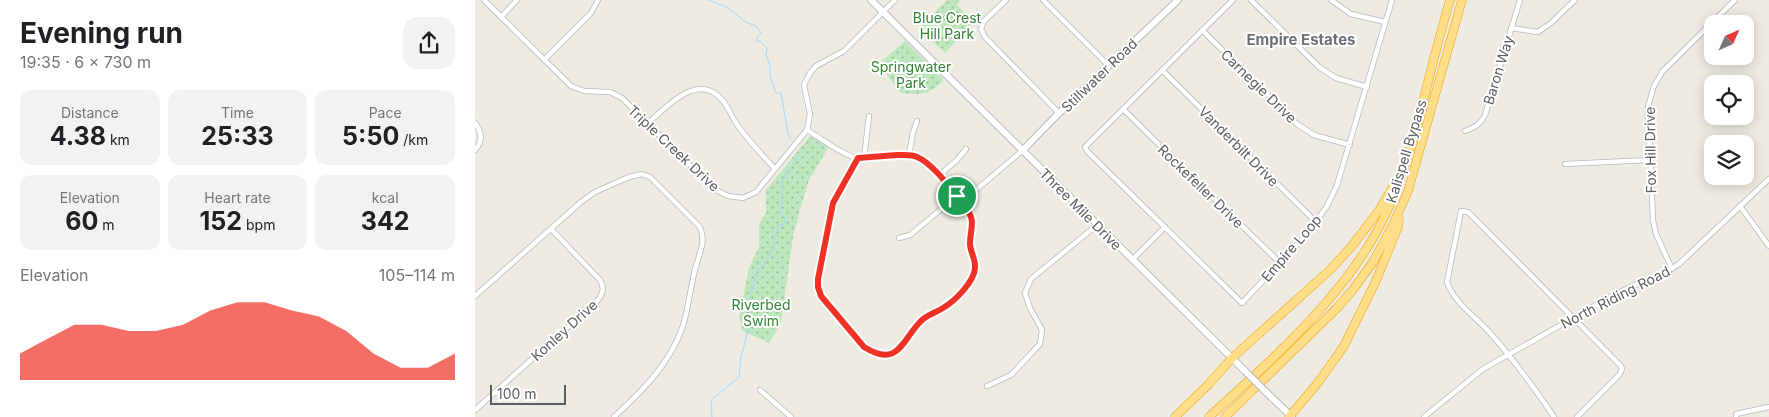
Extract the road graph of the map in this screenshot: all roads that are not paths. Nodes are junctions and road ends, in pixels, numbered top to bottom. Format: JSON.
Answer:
{"nodes":[{"id":1,"x":484,"y":0,"type":"edge"},
{"id":2,"x":517,"y":0,"type":"edge"},
{"id":3,"x":598,"y":0,"type":"edge"},
{"id":4,"x":871,"y":0,"type":"edge"},
{"id":5,"x":895,"y":0,"type":"edge"},
{"id":6,"x":1005,"y":0,"type":"edge"},
{"id":7,"x":1043,"y":0,"type":"edge"},
{"id":8,"x":1177,"y":0,"type":"edge"},
{"id":9,"x":1233,"y":0,"type":"edge"},
{"id":10,"x":1251,"y":0,"type":"edge"},
{"id":11,"x":1331,"y":0,"type":"edge"},
{"id":12,"x":1392,"y":0,"type":"edge"},
{"id":13,"x":1450,"y":0,"type":"edge"},
{"id":14,"x":1462,"y":0,"type":"edge"},
{"id":15,"x":1520,"y":0,"type":"edge"},
{"id":16,"x":1575,"y":0,"type":"edge"},
{"id":17,"x":1735,"y":0,"type":"edge"},
{"id":18,"x":884,"y":13,"type":"junction"},
{"id":19,"x":501,"y":17,"type":"junction"},
{"id":20,"x":1385,"y":22,"type":"junction"},
{"id":21,"x":1511,"y":28,"type":"junction"},
{"id":22,"x":1202,"y":30,"type":"junction"},
{"id":23,"x":545,"y":60,"type":"junction"},
{"id":24,"x":1109,"y":66,"type":"junction"},
{"id":25,"x":1163,"y":70,"type":"junction"},
{"id":26,"x":1367,"y":87,"type":"junction"},
{"id":27,"x":1123,"y":109,"type":"junction"},
{"id":28,"x":1059,"y":113,"type":"junction"},
{"id":29,"x":869,"y":116,"type":"dead end"},
{"id":30,"x":917,"y":121,"type":"dead end"},
{"id":31,"x":475,"y":123,"type":"edge"},
{"id":32,"x":647,"y":124,"type":"junction"},
{"id":33,"x":807,"y":130,"type":"junction"},
{"id":34,"x":1465,"y":131,"type":"dead end"},
{"id":35,"x":1350,"y":145,"type":"junction"},
{"id":36,"x":966,"y":149,"type":"dead end"},
{"id":37,"x":475,"y":150,"type":"edge"},
{"id":38,"x":1023,"y":151,"type":"junction"},
{"id":39,"x":909,"y":155,"type":"junction"},
{"id":40,"x":861,"y":158,"type":"junction"},
{"id":41,"x":1650,"y":160,"type":"junction"},
{"id":42,"x":1565,"y":164,"type":"dead end"},
{"id":43,"x":774,"y":168,"type":"junction"},
{"id":44,"x":1402,"y":172,"type":"junction"},
{"id":45,"x":939,"y":175,"type":"junction"},
{"id":46,"x":1769,"y":179,"type":"edge"},
{"id":47,"x":957,"y":196,"type":"junction"},
{"id":48,"x":1740,"y":206,"type":"junction"},
{"id":49,"x":1401,"y":207,"type":"junction"},
{"id":50,"x":1317,"y":222,"type":"junction"},
{"id":51,"x":1097,"y":225,"type":"junction"},
{"id":52,"x":1165,"y":227,"type":"junction"},
{"id":53,"x":551,"y":229,"type":"junction"},
{"id":54,"x":899,"y":238,"type":"dead end"},
{"id":55,"x":1769,"y":246,"type":"edge"},
{"id":56,"x":1132,"y":260,"type":"junction"},
{"id":57,"x":1280,"y":263,"type":"junction"},
{"id":58,"x":1672,"y":269,"type":"junction"},
{"id":59,"x":475,"y":296,"type":"edge"},
{"id":60,"x":1573,"y":318,"type":"junction"},
{"id":61,"x":1507,"y":355,"type":"junction"},
{"id":62,"x":1232,"y":358,"type":"junction"},
{"id":63,"x":987,"y":386,"type":"dead end"},
{"id":64,"x":760,"y":390,"type":"dead end"},
{"id":65,"x":1769,"y":407,"type":"edge"},
{"id":66,"x":475,"y":410,"type":"edge"},
{"id":67,"x":614,"y":417,"type":"edge"},
{"id":68,"x":791,"y":417,"type":"edge"},
{"id":69,"x":1175,"y":417,"type":"edge"},
{"id":70,"x":1209,"y":417,"type":"edge"},
{"id":71,"x":1225,"y":417,"type":"edge"},
{"id":72,"x":1290,"y":417,"type":"edge"},
{"id":73,"x":1423,"y":417,"type":"edge"},
{"id":74,"x":1555,"y":417,"type":"edge"},
{"id":75,"x":1577,"y":417,"type":"edge"},
{"id":76,"x":1736,"y":417,"type":"edge"}],
"edges":[{"from":1,"to":19,"type":"street","name":"Triple Creek Drive"},
{"from":2,"to":19,"type":"street"},
{"from":3,"to":23,"type":"street"},
{"from":4,"to":18,"type":"main road","name":"Three Mile Drive"},
{"from":5,"to":18,"type":"street"},
{"from":6,"to":28,"type":"street"},
{"from":7,"to":24,"type":"street"},
{"from":8,"to":24,"type":"main road","name":"Stillwater Road"},
{"from":9,"to":22,"type":"street","name":"Empire Loop"},
{"from":10,"to":26,"type":"street"},
{"from":11,"to":20,"type":"street"},
{"from":12,"to":20,"type":"street","name":"Empire Loop"},
{"from":13,"to":44,"type":"highway","name":"Kalispell Bypass"},
{"from":14,"to":49,"type":"highway","name":"Kalispell Bypass"},
{"from":15,"to":21,"type":"street","name":"Baron Way"},
{"from":16,"to":21,"type":"street"},
{"from":17,"to":41,"type":"street","name":"Fox Hill Drive"},
{"from":18,"to":33,"type":"street"},
{"from":18,"to":38,"type":"main road","name":"Three Mile Drive"},
{"from":19,"to":23,"type":"street","name":"Triple Creek Drive"},
{"from":20,"to":26,"type":"street","name":"Empire Loop"},
{"from":21,"to":34,"type":"street","name":"Baron Way"},
{"from":22,"to":25,"type":"street","name":"Empire Loop"},
{"from":22,"to":35,"type":"street","name":"Carnegie Drive"},
{"from":23,"to":32,"type":"street","name":"Triple Creek Drive"},
{"from":24,"to":28,"type":"main road","name":"Stillwater Road"},
{"from":25,"to":27,"type":"street","name":"Empire Loop"},
{"from":25,"to":50,"type":"street","name":"Vanderbilt Drive"},
{"from":26,"to":35,"type":"street","name":"Empire Loop"},
{"from":27,"to":52,"type":"street","name":"Empire Loop"},
{"from":27,"to":57,"type":"street","name":"Rockefeller Drive"},
{"from":28,"to":38,"type":"main road","name":"Stillwater Road"},
{"from":29,"to":40,"type":"street"},
{"from":30,"to":39,"type":"street"},
{"from":31,"to":37,"type":"street"},
{"from":32,"to":43,"type":"street","name":"Triple Creek Drive"},
{"from":32,"to":43,"type":"street"},
{"from":33,"to":40,"type":"street"},
{"from":33,"to":43,"type":"street","name":"Triple Creek Drive"},
{"from":35,"to":50,"type":"street","name":"Empire Loop"},
{"from":36,"to":45,"type":"street"},
{"from":38,"to":47,"type":"street"},
{"from":38,"to":51,"type":"main road","name":"Three Mile Drive"},
{"from":39,"to":40,"type":"street"},
{"from":39,"to":45,"type":"street"},
{"from":40,"to":47,"type":"street"},
{"from":41,"to":42,"type":"street"},
{"from":41,"to":58,"type":"street","name":"Fox Hill Drive"},
{"from":44,"to":62,"type":"highway"},
{"from":44,"to":70,"type":"highway","name":"Kalispell Bypass"},
{"from":45,"to":47,"type":"street"},
{"from":46,"to":48,"type":"street","name":"North Riding Road"},
{"from":47,"to":54,"type":"street"},
{"from":48,"to":55,"type":"street"},
{"from":48,"to":58,"type":"street","name":"North Riding Road"},
{"from":49,"to":71,"type":"highway","name":"Kalispell Bypass"},
{"from":49,"to":72,"type":"highway"},
{"from":50,"to":57,"type":"street","name":"Empire Loop"},
{"from":51,"to":56,"type":"main road","name":"Three Mile Drive"},
{"from":51,"to":63,"type":"street"},
{"from":52,"to":56,"type":"street"},
{"from":52,"to":57,"type":"street","name":"Empire Loop"},
{"from":53,"to":59,"type":"street"},
{"from":53,"to":66,"type":"street","name":"Konley Drive"},
{"from":53,"to":67,"type":"street"},
{"from":56,"to":62,"type":"main road","name":"Three Mile Drive"},
{"from":58,"to":60,"type":"street","name":"North Riding Road"},
{"from":60,"to":61,"type":"street","name":"North Riding Road"},
{"from":60,"to":61,"type":"street"},
{"from":60,"to":75,"type":"street"},
{"from":61,"to":73,"type":"street","name":"North Riding Road"},
{"from":61,"to":74,"type":"street"},
{"from":62,"to":69,"type":"highway"},
{"from":62,"to":72,"type":"main road","name":"Three Mile Drive","bridge":true},
{"from":64,"to":68,"type":"street"},
{"from":65,"to":76,"type":"street"}]}
